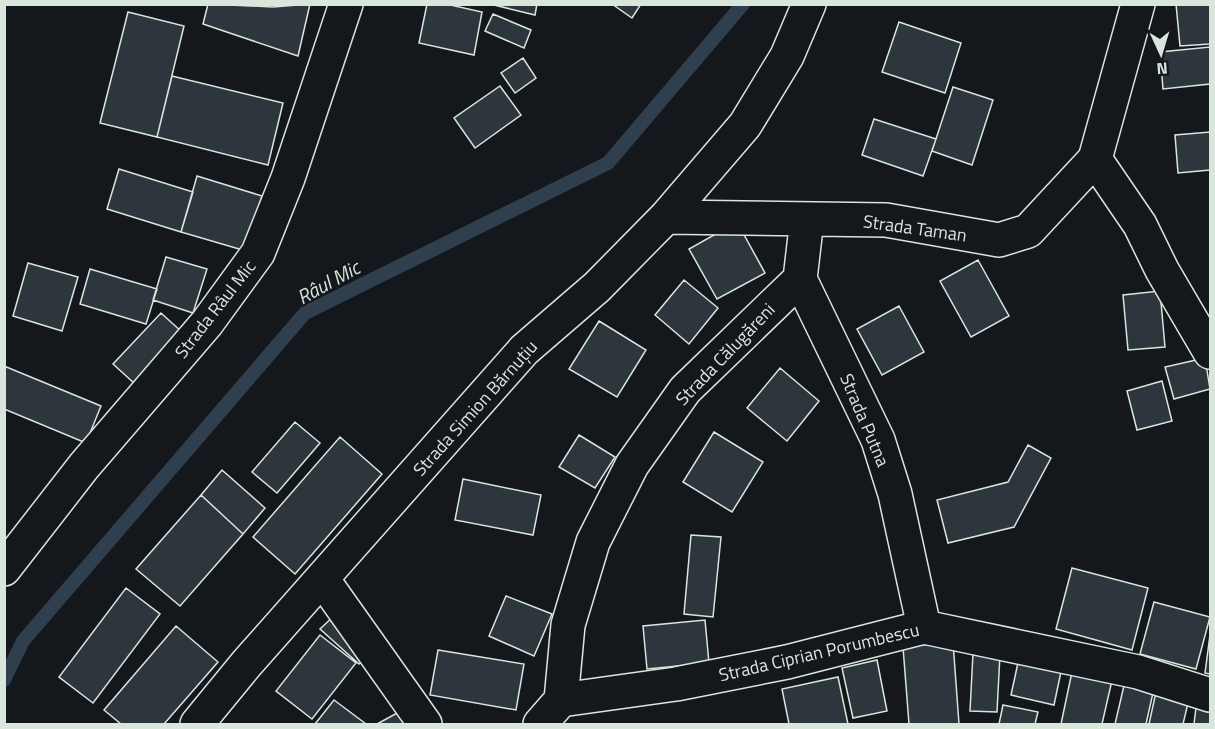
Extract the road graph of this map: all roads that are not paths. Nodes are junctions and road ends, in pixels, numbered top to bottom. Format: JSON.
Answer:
{"nodes":[{"id":1,"x":346,"y":4,"type":"edge"},
{"id":2,"x":809,"y":4,"type":"edge"},
{"id":3,"x":1138,"y":4,"type":"edge"},
{"id":4,"x":1095,"y":159,"type":"junction"},
{"id":5,"x":666,"y":216,"type":"junction"},
{"id":6,"x":807,"y":219,"type":"junction"},
{"id":7,"x":800,"y":279,"type":"junction"},
{"id":8,"x":1210,"y":352,"type":"edge"},
{"id":9,"x":4,"y":569,"type":"edge"},
{"id":10,"x":323,"y":580,"type":"junction"},
{"id":11,"x":924,"y":627,"type":"junction"},
{"id":12,"x":1210,"y":695,"type":"edge"},
{"id":13,"x":561,"y":700,"type":"junction"},
{"id":14,"x":197,"y":724,"type":"edge"},
{"id":15,"x":425,"y":724,"type":"edge"},
{"id":16,"x":540,"y":724,"type":"edge"}],
"edges":[{"from":1,"to":9,"type":"street","name":"Strada Râul Mic"},
{"from":2,"to":5,"type":"street","name":"Strada Simion Bărnuțiu"},
{"from":3,"to":4,"type":"street"},
{"from":4,"to":6,"type":"street","name":"Strada Taman"},
{"from":4,"to":8,"type":"street"},
{"from":5,"to":6,"type":"street","name":"Strada Taman"},
{"from":5,"to":10,"type":"street","name":"Strada Simion Bărnuțiu"},
{"from":6,"to":7,"type":"street"},
{"from":7,"to":11,"type":"street","name":"Strada Putna"},
{"from":7,"to":13,"type":"street","name":"Strada Călugăreni"},
{"from":10,"to":14,"type":"street","name":"Strada Simion Bărnuțiu"},
{"from":10,"to":15,"type":"street"},
{"from":11,"to":12,"type":"street","name":"Strada Ciprian Porumbescu"},
{"from":11,"to":13,"type":"street","name":"Strada Ciprian Porumbescu"},
{"from":13,"to":16,"type":"street"}]}
